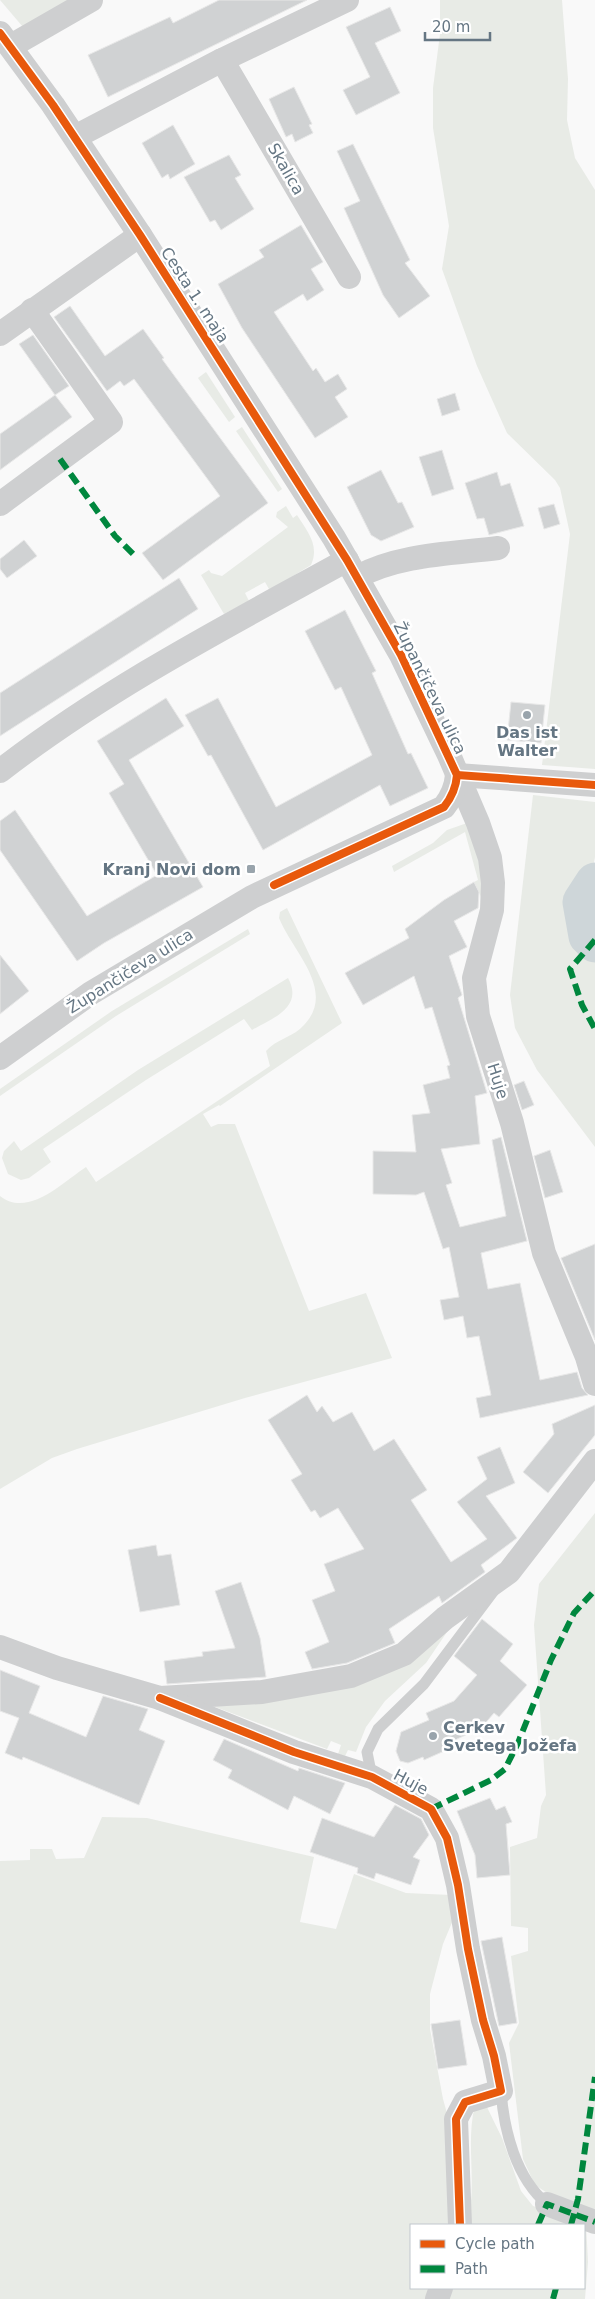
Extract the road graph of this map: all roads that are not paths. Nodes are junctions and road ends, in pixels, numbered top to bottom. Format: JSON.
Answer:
{"nodes":[{"id":1,"x":91,"y":0,"type":"edge"},
{"id":2,"x":347,"y":0,"type":"edge"},
{"id":3,"x":6,"y":40,"type":"edge"},
{"id":4,"x":222,"y":60,"type":"junction"},
{"id":5,"x":74,"y":137,"type":"junction"},
{"id":6,"x":140,"y":235,"type":"junction"},
{"id":7,"x":349,"y":277,"type":"dead end"},
{"id":8,"x":32,"y":310,"type":"junction"},
{"id":9,"x":0,"y":334,"type":"edge"},
{"id":10,"x":0,"y":504,"type":"edge"},
{"id":11,"x":498,"y":548,"type":"dead end"},
{"id":12,"x":352,"y":568,"type":"junction"},
{"id":13,"x":0,"y":771,"type":"edge"},
{"id":14,"x":457,"y":775,"type":"junction"},
{"id":15,"x":595,"y":785,"type":"edge"},
{"id":16,"x":0,"y":1058,"type":"edge"},
{"id":17,"x":595,"y":1384,"type":"edge"},
{"id":18,"x":595,"y":1461,"type":"edge"},
{"id":19,"x":509,"y":1572,"type":"junction"},
{"id":20,"x":0,"y":1647,"type":"edge"},
{"id":21,"x":160,"y":1698,"type":"junction"},
{"id":22,"x":372,"y":1777,"type":"junction"},
{"id":23,"x":501,"y":2092,"type":"junction"},
{"id":24,"x":547,"y":2204,"type":"joint"},
{"id":25,"x":595,"y":2222,"type":"edge"},
{"id":26,"x":460,"y":2224,"type":"edge"}],
"edges":[{"from":1,"to":3,"type":"street"},
{"from":2,"to":4,"type":"street"},
{"from":3,"to":5,"type":"street","name":"Cesta 1. maja"},
{"from":4,"to":5,"type":"street"},
{"from":4,"to":7,"type":"street","name":"Skalica"},
{"from":5,"to":6,"type":"street","name":"Cesta 1. maja"},
{"from":6,"to":8,"type":"street"},
{"from":6,"to":12,"type":"street","name":"Cesta 1. maja"},
{"from":8,"to":9,"type":"street"},
{"from":8,"to":10,"type":"street"},
{"from":11,"to":12,"type":"street"},
{"from":12,"to":13,"type":"street"},
{"from":12,"to":14,"type":"street","name":"Župančičeva ulica"},
{"from":14,"to":15,"type":"street"},
{"from":14,"to":16,"type":"street","name":"Župančičeva ulica"},
{"from":14,"to":17,"type":"street","name":"Huje"},
{"from":18,"to":19,"type":"street","name":"Huje"},
{"from":19,"to":21,"type":"street","name":"Huje"},
{"from":19,"to":22,"type":"lane"},
{"from":20,"to":21,"type":"street","name":"Huje"},
{"from":21,"to":22,"type":"street","name":"Huje"},
{"from":22,"to":23,"type":"street","name":"Huje"},
{"from":23,"to":24,"type":"lane","name":"Huje"},
{"from":23,"to":26,"type":"street"},
{"from":24,"to":25,"type":"street"}]}
